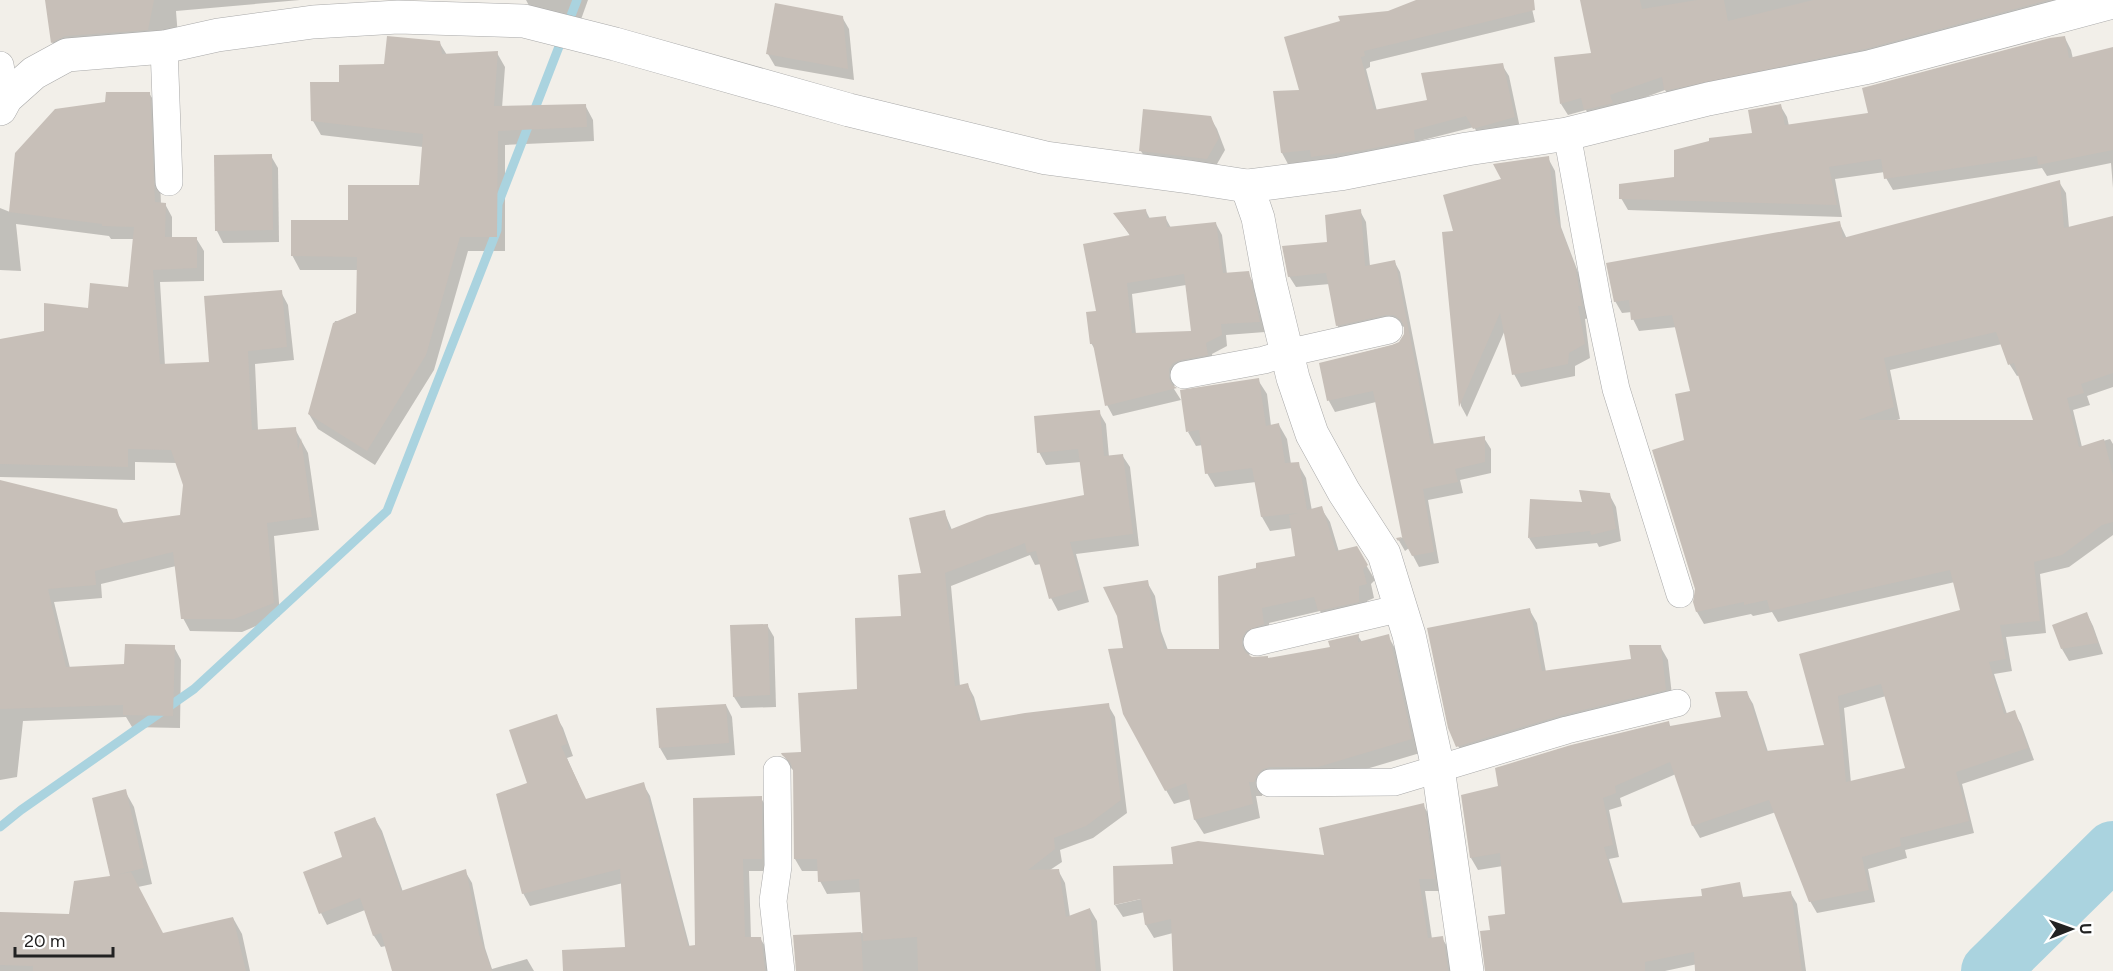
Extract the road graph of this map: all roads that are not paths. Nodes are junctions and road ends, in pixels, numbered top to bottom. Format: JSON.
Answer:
{"nodes":[{"id":1,"x":2113,"y":2,"type":"edge"},
{"id":2,"x":164,"y":47,"type":"junction"},
{"id":3,"x":0,"y":65,"type":"edge"},
{"id":4,"x":3,"y":104,"type":"edge"},
{"id":5,"x":1567,"y":134,"type":"junction"},
{"id":6,"x":169,"y":182,"type":"dead end"},
{"id":7,"x":1247,"y":186,"type":"junction"},
{"id":8,"x":1389,"y":330,"type":"dead end"},
{"id":9,"x":1287,"y":353,"type":"junction"},
{"id":10,"x":1184,"y":375,"type":"dead end"},
{"id":11,"x":1680,"y":594,"type":"dead end"},
{"id":12,"x":1401,"y":608,"type":"junction"},
{"id":13,"x":1257,"y":642,"type":"dead end"},
{"id":14,"x":1677,"y":703,"type":"dead end"},
{"id":15,"x":1438,"y":768,"type":"junction"},
{"id":16,"x":777,"y":770,"type":"dead end"},
{"id":17,"x":1270,"y":783,"type":"dead end"},
{"id":18,"x":781,"y":971,"type":"edge"},
{"id":19,"x":1467,"y":971,"type":"edge"}],
"edges":[{"from":1,"to":5,"type":"street"},
{"from":2,"to":4,"type":"street"},
{"from":2,"to":6,"type":"street"},
{"from":2,"to":7,"type":"street"},
{"from":3,"to":4,"type":"street"},
{"from":5,"to":7,"type":"street"},
{"from":5,"to":11,"type":"street"},
{"from":7,"to":9,"type":"street"},
{"from":8,"to":9,"type":"street"},
{"from":9,"to":10,"type":"street"},
{"from":9,"to":12,"type":"street"},
{"from":12,"to":13,"type":"street"},
{"from":12,"to":15,"type":"street"},
{"from":14,"to":15,"type":"street"},
{"from":15,"to":17,"type":"street"},
{"from":15,"to":19,"type":"street"},
{"from":16,"to":18,"type":"street"}]}
